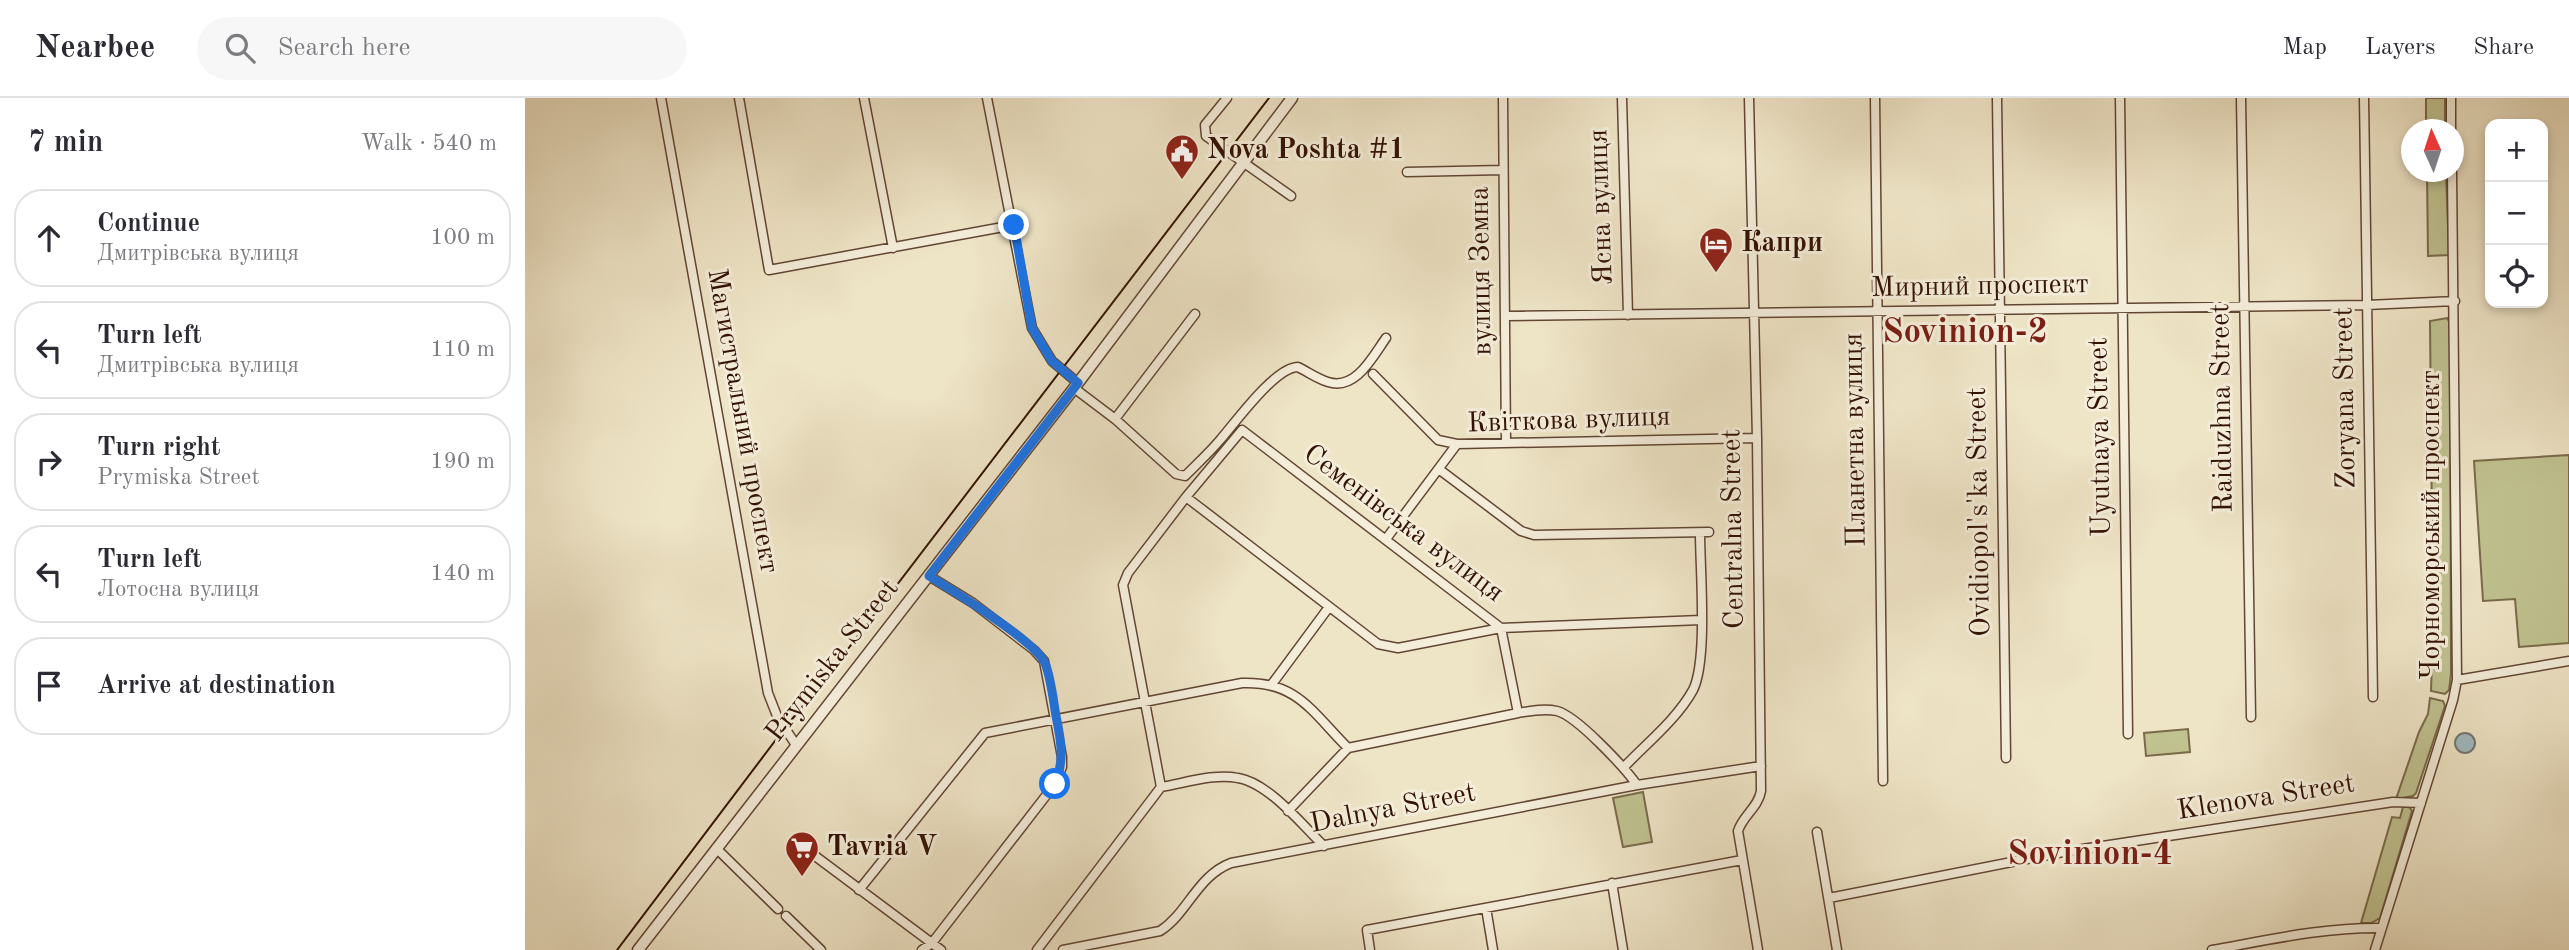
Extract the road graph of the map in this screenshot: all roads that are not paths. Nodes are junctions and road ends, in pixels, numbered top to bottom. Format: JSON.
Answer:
{"nodes":[{"id":1,"x":661,"y":98,"type":"edge"},
{"id":2,"x":739,"y":98,"type":"edge"},
{"id":3,"x":864,"y":98,"type":"edge"},
{"id":4,"x":987,"y":98,"type":"edge"},
{"id":5,"x":1227,"y":98,"type":"edge"},
{"id":6,"x":1292,"y":98,"type":"edge"},
{"id":7,"x":1503,"y":98,"type":"edge"},
{"id":8,"x":1622,"y":98,"type":"edge"},
{"id":9,"x":1749,"y":98,"type":"edge"},
{"id":10,"x":1875,"y":98,"type":"edge"},
{"id":11,"x":1997,"y":98,"type":"edge"},
{"id":12,"x":2120,"y":98,"type":"edge"},
{"id":13,"x":2241,"y":98,"type":"edge"},
{"id":14,"x":2364,"y":98,"type":"edge"},
{"id":15,"x":2451,"y":98,"type":"edge"},
{"id":16,"x":2451,"y":119,"type":"edge"},
{"id":17,"x":1243,"y":163,"type":"junction"},
{"id":18,"x":1503,"y":170,"type":"junction"},
{"id":19,"x":1407,"y":172,"type":"dead end"},
{"id":20,"x":2452,"y":182,"type":"edge"},
{"id":21,"x":1291,"y":196,"type":"dead end"},
{"id":22,"x":1014,"y":225,"type":"junction"},
{"id":23,"x":893,"y":247,"type":"junction"},
{"id":24,"x":2455,"y":301,"type":"junction"},
{"id":25,"x":2367,"y":305,"type":"junction"},
{"id":26,"x":2122,"y":307,"type":"junction"},
{"id":27,"x":2245,"y":307,"type":"junction"},
{"id":28,"x":2000,"y":310,"type":"junction"},
{"id":29,"x":1877,"y":311,"type":"junction"},
{"id":30,"x":1195,"y":314,"type":"dead end"},
{"id":31,"x":1752,"y":314,"type":"junction"},
{"id":32,"x":1628,"y":315,"type":"junction"},
{"id":33,"x":1506,"y":316,"type":"junction"},
{"id":34,"x":1386,"y":338,"type":"dead end"},
{"id":35,"x":1373,"y":374,"type":"dead end"},
{"id":36,"x":1076,"y":385,"type":"junction"},
{"id":37,"x":1115,"y":419,"type":"junction"},
{"id":38,"x":1757,"y":438,"type":"junction"},
{"id":39,"x":1506,"y":443,"type":"junction"},
{"id":40,"x":1457,"y":444,"type":"junction"},
{"id":41,"x":1440,"y":470,"type":"junction"},
{"id":42,"x":1186,"y":497,"type":"junction"},
{"id":43,"x":1386,"y":539,"type":"junction"},
{"id":44,"x":929,"y":576,"type":"junction"},
{"id":45,"x":1329,"y":607,"type":"junction"},
{"id":46,"x":1701,"y":620,"type":"junction"},
{"id":47,"x":1501,"y":628,"type":"junction"},
{"id":48,"x":2569,"y":661,"type":"edge"},
{"id":49,"x":2457,"y":680,"type":"junction"},
{"id":50,"x":1272,"y":684,"type":"junction"},
{"id":51,"x":2374,"y":697,"type":"dead end"},
{"id":52,"x":1143,"y":702,"type":"junction"},
{"id":53,"x":1518,"y":713,"type":"junction"},
{"id":54,"x":2251,"y":717,"type":"dead end"},
{"id":55,"x":1056,"y":719,"type":"junction"},
{"id":56,"x":2129,"y":734,"type":"dead end"},
{"id":57,"x":796,"y":745,"type":"junction"},
{"id":58,"x":1348,"y":748,"type":"junction"},
{"id":59,"x":2006,"y":758,"type":"dead end"},
{"id":60,"x":1761,"y":766,"type":"junction"},
{"id":61,"x":1624,"y":767,"type":"junction"},
{"id":62,"x":1884,"y":782,"type":"dead end"},
{"id":63,"x":1637,"y":785,"type":"junction"},
{"id":64,"x":1161,"y":787,"type":"junction"},
{"id":65,"x":2421,"y":803,"type":"junction"},
{"id":66,"x":1288,"y":811,"type":"junction"},
{"id":67,"x":1817,"y":832,"type":"dead end"},
{"id":68,"x":799,"y":844,"type":"dead end"},
{"id":69,"x":1324,"y":846,"type":"junction"},
{"id":70,"x":716,"y":848,"type":"junction"},
{"id":71,"x":1742,"y":860,"type":"junction"},
{"id":72,"x":1612,"y":883,"type":"junction"},
{"id":73,"x":859,"y":890,"type":"junction"},
{"id":74,"x":1829,"y":898,"type":"junction"},
{"id":75,"x":1486,"y":908,"type":"junction"},
{"id":76,"x":778,"y":909,"type":"dead end"},
{"id":77,"x":786,"y":916,"type":"dead end"},
{"id":78,"x":2382,"y":928,"type":"junction"},
{"id":79,"x":932,"y":943,"type":"junction"},
{"id":80,"x":817,"y":948,"type":"edge"},
{"id":81,"x":638,"y":950,"type":"edge"},
{"id":82,"x":922,"y":950,"type":"edge"},
{"id":83,"x":941,"y":950,"type":"edge"},
{"id":84,"x":1037,"y":950,"type":"edge"},
{"id":85,"x":1063,"y":950,"type":"edge"},
{"id":86,"x":1370,"y":950,"type":"edge"},
{"id":87,"x":1493,"y":950,"type":"edge"},
{"id":88,"x":1623,"y":950,"type":"edge"},
{"id":89,"x":1758,"y":950,"type":"edge"},
{"id":90,"x":1837,"y":950,"type":"edge"},
{"id":91,"x":2212,"y":950,"type":"edge"},
{"id":92,"x":2375,"y":950,"type":"edge"}],
"edges":[{"from":1,"to":57,"type":"street","name":"Магистральний проспект"},
{"from":2,"to":23,"type":"street"},
{"from":3,"to":23,"type":"street"},
{"from":4,"to":22,"type":"street"},
{"from":5,"to":17,"type":"street"},
{"from":6,"to":17,"type":"street","name":"Prymiska Street"},
{"from":7,"to":18,"type":"street","name":"вулиця Земна"},
{"from":8,"to":32,"type":"street","name":"Ясна вулиця"},
{"from":9,"to":31,"type":"street","name":"Centralna Street"},
{"from":10,"to":29,"type":"street","name":"Планетна вулиця"},
{"from":11,"to":28,"type":"street","name":"Ovidiopol's'ka Street"},
{"from":12,"to":26,"type":"street","name":"Uyutnaya Street"},
{"from":13,"to":27,"type":"street","name":"Raiduzhna Street"},
{"from":14,"to":25,"type":"street","name":"Zoryana Street"},
{"from":15,"to":16,"type":"street"},
{"from":17,"to":21,"type":"street"},
{"from":17,"to":36,"type":"street","name":"Prymiska Street"},
{"from":18,"to":19,"type":"street"},
{"from":18,"to":33,"type":"street","name":"вулиця Земна"},
{"from":20,"to":24,"type":"street","name":"Чорноморський проспект"},
{"from":22,"to":23,"type":"street"},
{"from":22,"to":36,"type":"street"},
{"from":24,"to":25,"type":"street","name":"Мирний проспект"},
{"from":24,"to":49,"type":"street","name":"Чорноморський проспект"},
{"from":25,"to":27,"type":"street","name":"Мирний проспект"},
{"from":25,"to":51,"type":"street","name":"Zoryana Street"},
{"from":26,"to":27,"type":"street","name":"Мирний проспект"},
{"from":26,"to":28,"type":"street","name":"Мирний проспект"},
{"from":26,"to":56,"type":"street","name":"Uyutnaya Street"},
{"from":27,"to":54,"type":"street","name":"Raiduzhna Street"},
{"from":28,"to":29,"type":"street","name":"Мирний проспект"},
{"from":28,"to":59,"type":"street","name":"Ovidiopol's'ka Street"},
{"from":29,"to":31,"type":"street","name":"Мирний проспект"},
{"from":29,"to":62,"type":"street","name":"Планетна вулиця"},
{"from":30,"to":37,"type":"street"},
{"from":31,"to":32,"type":"street","name":"Мирний проспект"},
{"from":31,"to":38,"type":"street","name":"Centralna Street"},
{"from":32,"to":33,"type":"street","name":"Мирний проспект"},
{"from":33,"to":39,"type":"street","name":"вулиця Земна"},
{"from":34,"to":37,"type":"street"},
{"from":35,"to":40,"type":"street"},
{"from":36,"to":37,"type":"street"},
{"from":36,"to":44,"type":"street","name":"Prymiska Street"},
{"from":38,"to":39,"type":"street","name":"Квіткова вулиця"},
{"from":38,"to":60,"type":"street","name":"Centralna Street"},
{"from":39,"to":40,"type":"street","name":"Квіткова вулиця"},
{"from":40,"to":41,"type":"street","name":"Квіткова вулиця"},
{"from":41,"to":43,"type":"street","name":"Квіткова вулиця"},
{"from":41,"to":46,"type":"street"},
{"from":42,"to":43,"type":"street","name":"Семенівська вулиця"},
{"from":42,"to":45,"type":"street"},
{"from":42,"to":52,"type":"street"},
{"from":43,"to":47,"type":"street","name":"Семенівська вулиця"},
{"from":44,"to":55,"type":"street"},
{"from":44,"to":57,"type":"street","name":"Prymiska Street"},
{"from":45,"to":47,"type":"street"},
{"from":45,"to":50,"type":"street"},
{"from":46,"to":47,"type":"street"},
{"from":46,"to":61,"type":"street"},
{"from":47,"to":53,"type":"street","name":"Семенівська вулиця"},
{"from":48,"to":49,"type":"street"},
{"from":49,"to":65,"type":"street","name":"Чорноморський проспект"},
{"from":50,"to":52,"type":"street"},
{"from":50,"to":58,"type":"street"},
{"from":52,"to":55,"type":"street"},
{"from":52,"to":64,"type":"street"},
{"from":53,"to":58,"type":"street"},
{"from":53,"to":61,"type":"street"},
{"from":55,"to":73,"type":"street"},
{"from":55,"to":79,"type":"street"},
{"from":57,"to":70,"type":"street","name":"Prymiska Street"},
{"from":58,"to":66,"type":"street"},
{"from":60,"to":63,"type":"street","name":"Dalnya Street"},
{"from":60,"to":71,"type":"street","name":"Centralna Street"},
{"from":61,"to":63,"type":"street"},
{"from":63,"to":69,"type":"street","name":"Dalnya Street"},
{"from":64,"to":66,"type":"street"},
{"from":64,"to":84,"type":"street"},
{"from":65,"to":74,"type":"street","name":"Klenova Street"},
{"from":65,"to":78,"type":"street","name":"Чорноморський проспект"},
{"from":66,"to":69,"type":"street"},
{"from":67,"to":74,"type":"street"},
{"from":68,"to":73,"type":"street"},
{"from":69,"to":85,"type":"street","name":"Dalnya Street"},
{"from":70,"to":76,"type":"street"},
{"from":70,"to":81,"type":"street","name":"Prymiska Street"},
{"from":71,"to":72,"type":"street"},
{"from":71,"to":89,"type":"street","name":"Centralna Street"},
{"from":72,"to":75,"type":"street"},
{"from":72,"to":88,"type":"street"},
{"from":73,"to":79,"type":"street"},
{"from":74,"to":90,"type":"street"},
{"from":75,"to":86,"type":"street"},
{"from":75,"to":87,"type":"street"},
{"from":77,"to":80,"type":"street"},
{"from":78,"to":91,"type":"street"},
{"from":78,"to":92,"type":"street","name":"Чорноморський проспект"},
{"from":79,"to":82,"type":"street"},
{"from":79,"to":83,"type":"street"}]}
